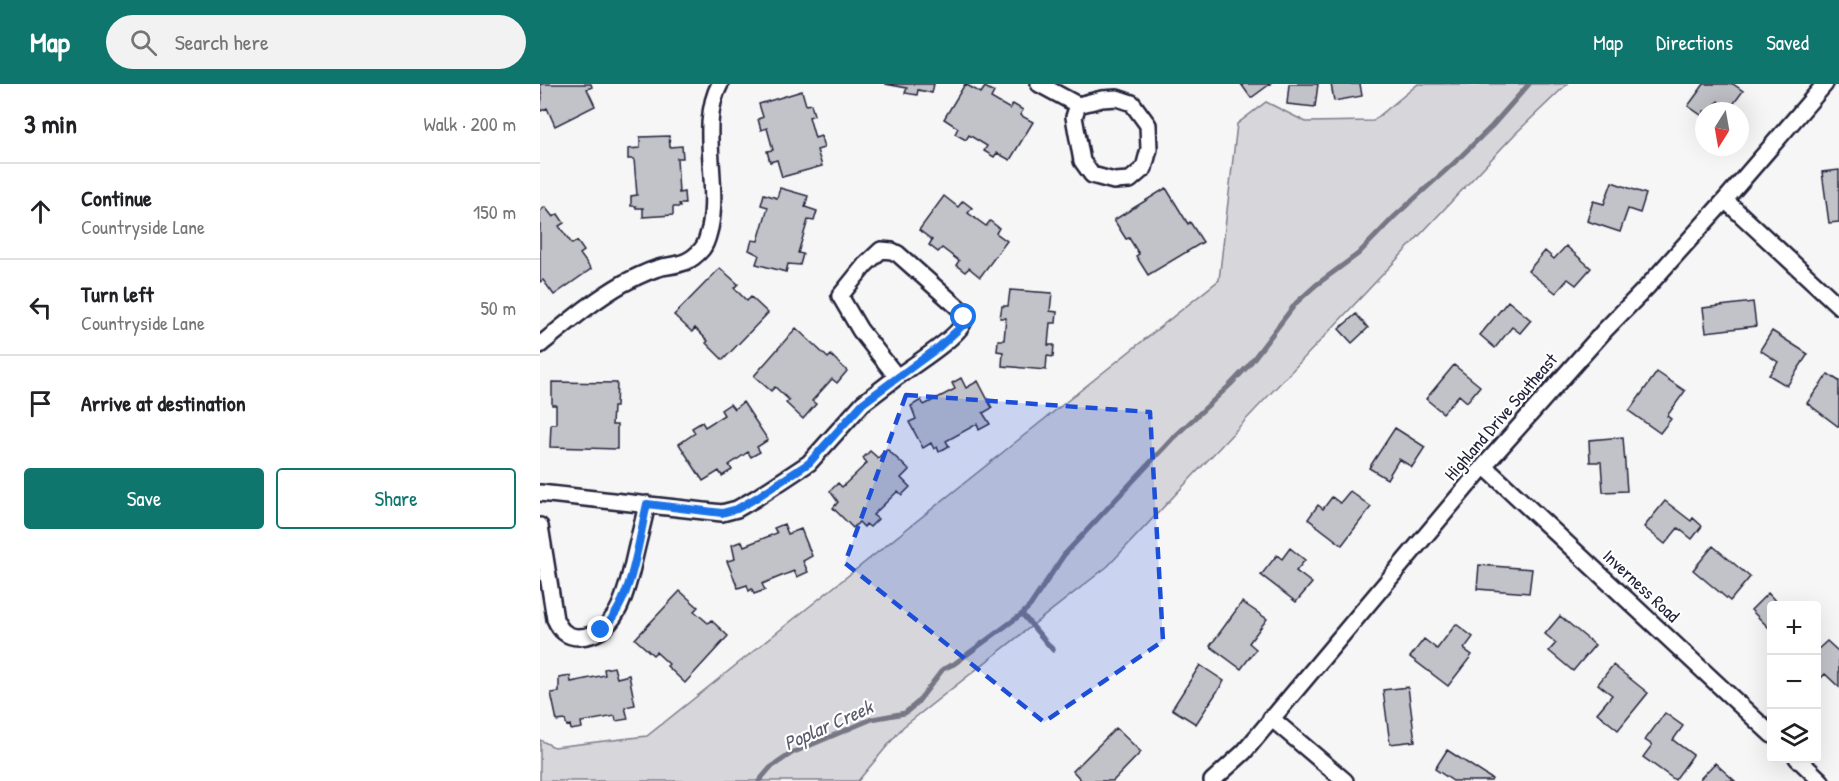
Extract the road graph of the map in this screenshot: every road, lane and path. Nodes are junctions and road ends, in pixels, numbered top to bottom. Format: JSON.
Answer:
{"nodes":[{"id":1,"x":720,"y":84,"type":"edge"},
{"id":2,"x":1039,"y":84,"type":"edge"},
{"id":3,"x":1825,"y":84,"type":"edge"},
{"id":4,"x":1078,"y":105,"type":"junction"},
{"id":5,"x":1725,"y":200,"type":"junction"},
{"id":6,"x":1839,"y":306,"type":"edge"},
{"id":7,"x":540,"y":345,"type":"edge"},
{"id":8,"x":897,"y":377,"type":"junction"},
{"id":9,"x":1484,"y":466,"type":"junction"},
{"id":10,"x":540,"y":493,"type":"edge"},
{"id":11,"x":647,"y":504,"type":"junction"},
{"id":12,"x":540,"y":526,"type":"edge"},
{"id":13,"x":1271,"y":718,"type":"junction"},
{"id":14,"x":1767,"y":730,"type":"edge"},
{"id":15,"x":1801,"y":763,"type":"edge"},
{"id":16,"x":1212,"y":781,"type":"edge"},
{"id":17,"x":1345,"y":781,"type":"edge"},
{"id":18,"x":1821,"y":781,"type":"edge"}],
"edges":[{"from":1,"to":7,"type":"street"},
{"from":2,"to":4,"type":"street"},
{"from":3,"to":5,"type":"street","name":"Highland Drive Southeast"},
{"from":4,"to":4,"type":"street"},
{"from":5,"to":6,"type":"street"},
{"from":5,"to":9,"type":"street","name":"Highland Drive Southeast"},
{"from":8,"to":8,"type":"street"},
{"from":8,"to":11,"type":"street"},
{"from":9,"to":13,"type":"street","name":"Highland Drive Southeast"},
{"from":9,"to":14,"type":"street","name":"Inverness Road"},
{"from":10,"to":11,"type":"street"},
{"from":11,"to":12,"type":"street"},
{"from":13,"to":16,"type":"street","name":"Highland Drive Southeast"},
{"from":13,"to":17,"type":"street"},
{"from":15,"to":18,"type":"street"}]}
